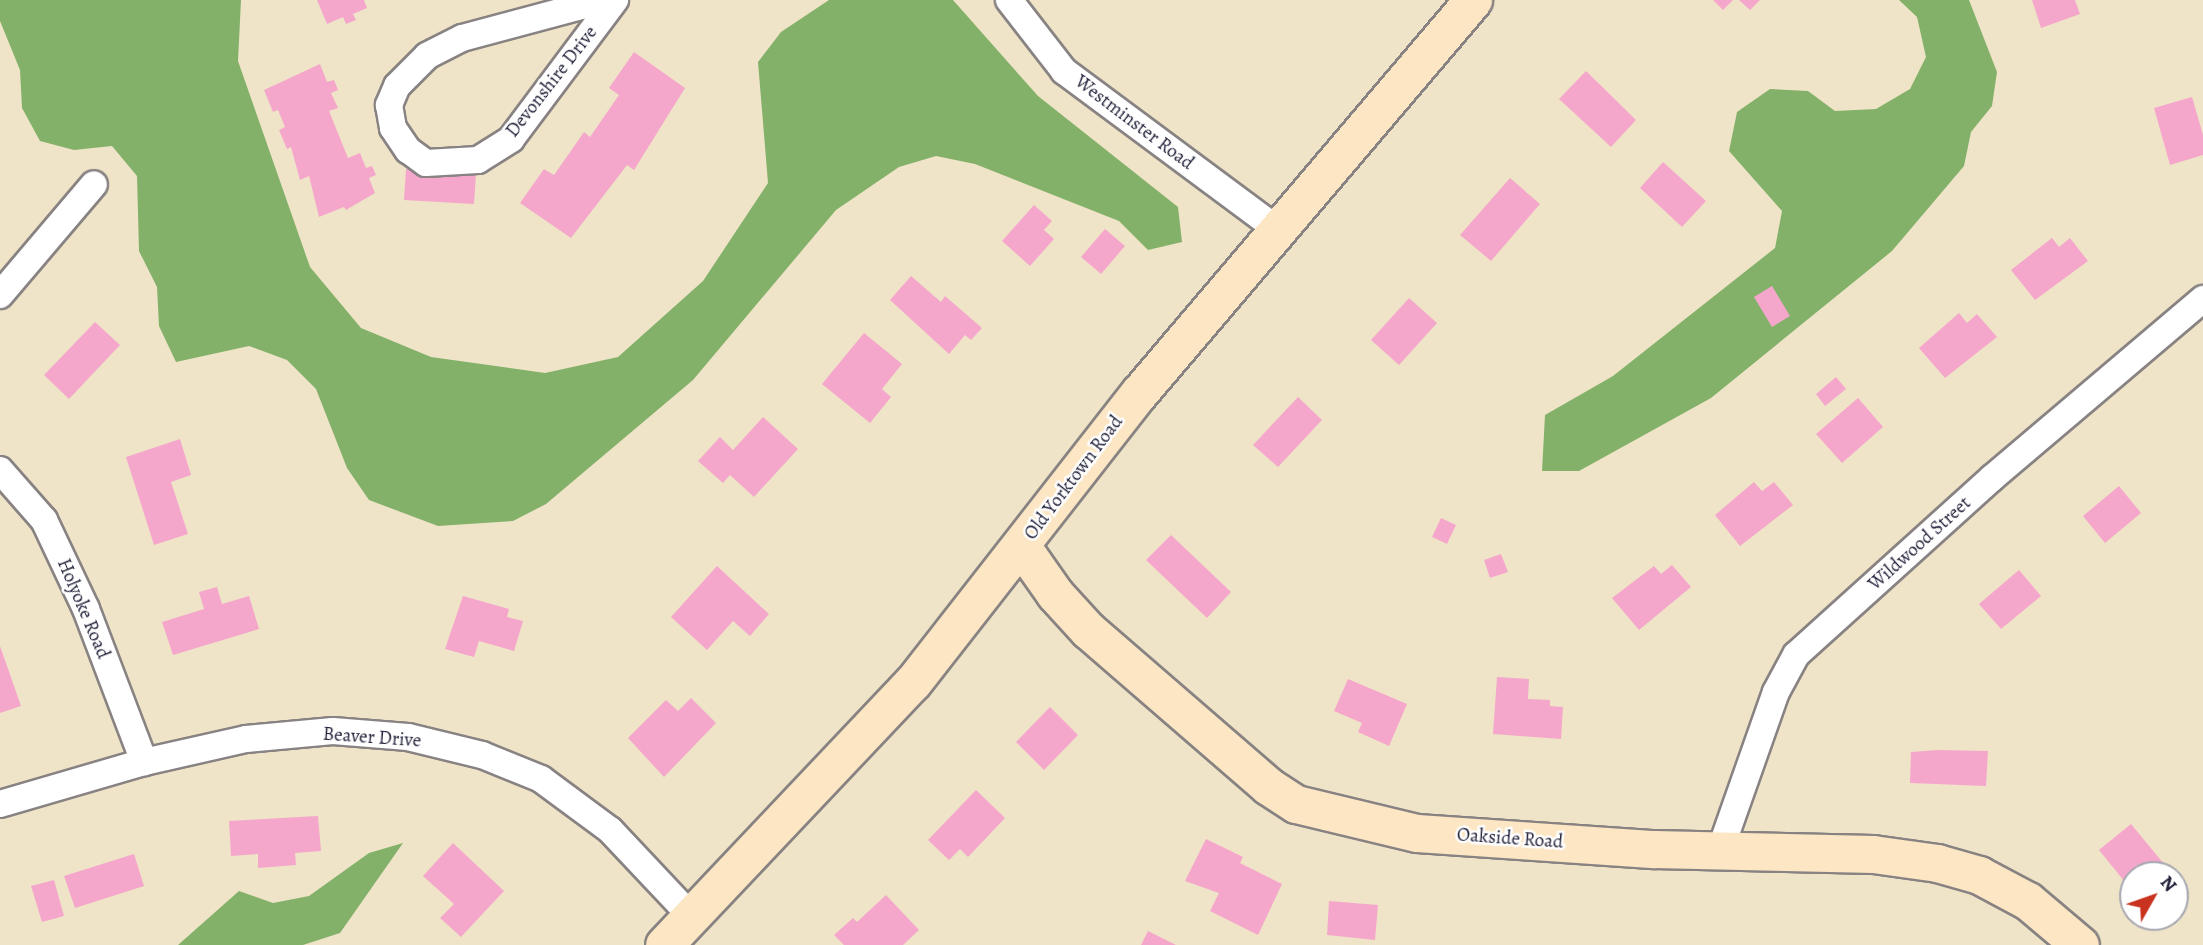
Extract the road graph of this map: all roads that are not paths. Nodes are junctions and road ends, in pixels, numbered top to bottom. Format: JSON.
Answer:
{"nodes":[{"id":1,"x":604,"y":0,"type":"edge"},
{"id":2,"x":615,"y":0,"type":"edge"},
{"id":3,"x":1009,"y":0,"type":"edge"},
{"id":4,"x":1473,"y":0,"type":"edge"},
{"id":5,"x":94,"y":184,"type":"dead end"},
{"id":6,"x":1277,"y":229,"type":"junction"},
{"id":7,"x":0,"y":295,"type":"edge"},
{"id":8,"x":2203,"y":299,"type":"edge"},
{"id":9,"x":0,"y":470,"type":"edge"},
{"id":10,"x":1022,"y":547,"type":"junction"},
{"id":11,"x":144,"y":762,"type":"junction"},
{"id":12,"x":0,"y":804,"type":"edge"},
{"id":13,"x":1721,"y":848,"type":"junction"},
{"id":14,"x":692,"y":917,"type":"junction"},
{"id":15,"x":664,"y":945,"type":"edge"},
{"id":16,"x":2080,"y":945,"type":"edge"}],
"edges":[{"from":1,"to":2,"type":"street","name":"Devonshire Drive"},
{"from":3,"to":6,"type":"street","name":"Westminster Road"},
{"from":4,"to":6,"type":"main road","name":"Old Yorktown Road"},
{"from":5,"to":7,"type":"street"},
{"from":6,"to":10,"type":"main road","name":"Old Yorktown Road"},
{"from":8,"to":13,"type":"street","name":"Wildwood Street"},
{"from":9,"to":11,"type":"street","name":"Holyoke Road"},
{"from":10,"to":13,"type":"main road","name":"Oakside Road"},
{"from":10,"to":14,"type":"main road","name":"Old Yorktown Road"},
{"from":11,"to":12,"type":"street","name":"Beaver Drive"},
{"from":11,"to":14,"type":"street","name":"Beaver Drive"},
{"from":13,"to":16,"type":"main road","name":"Oakside Road"},
{"from":14,"to":15,"type":"main road","name":"Old Yorktown Road"}]}
